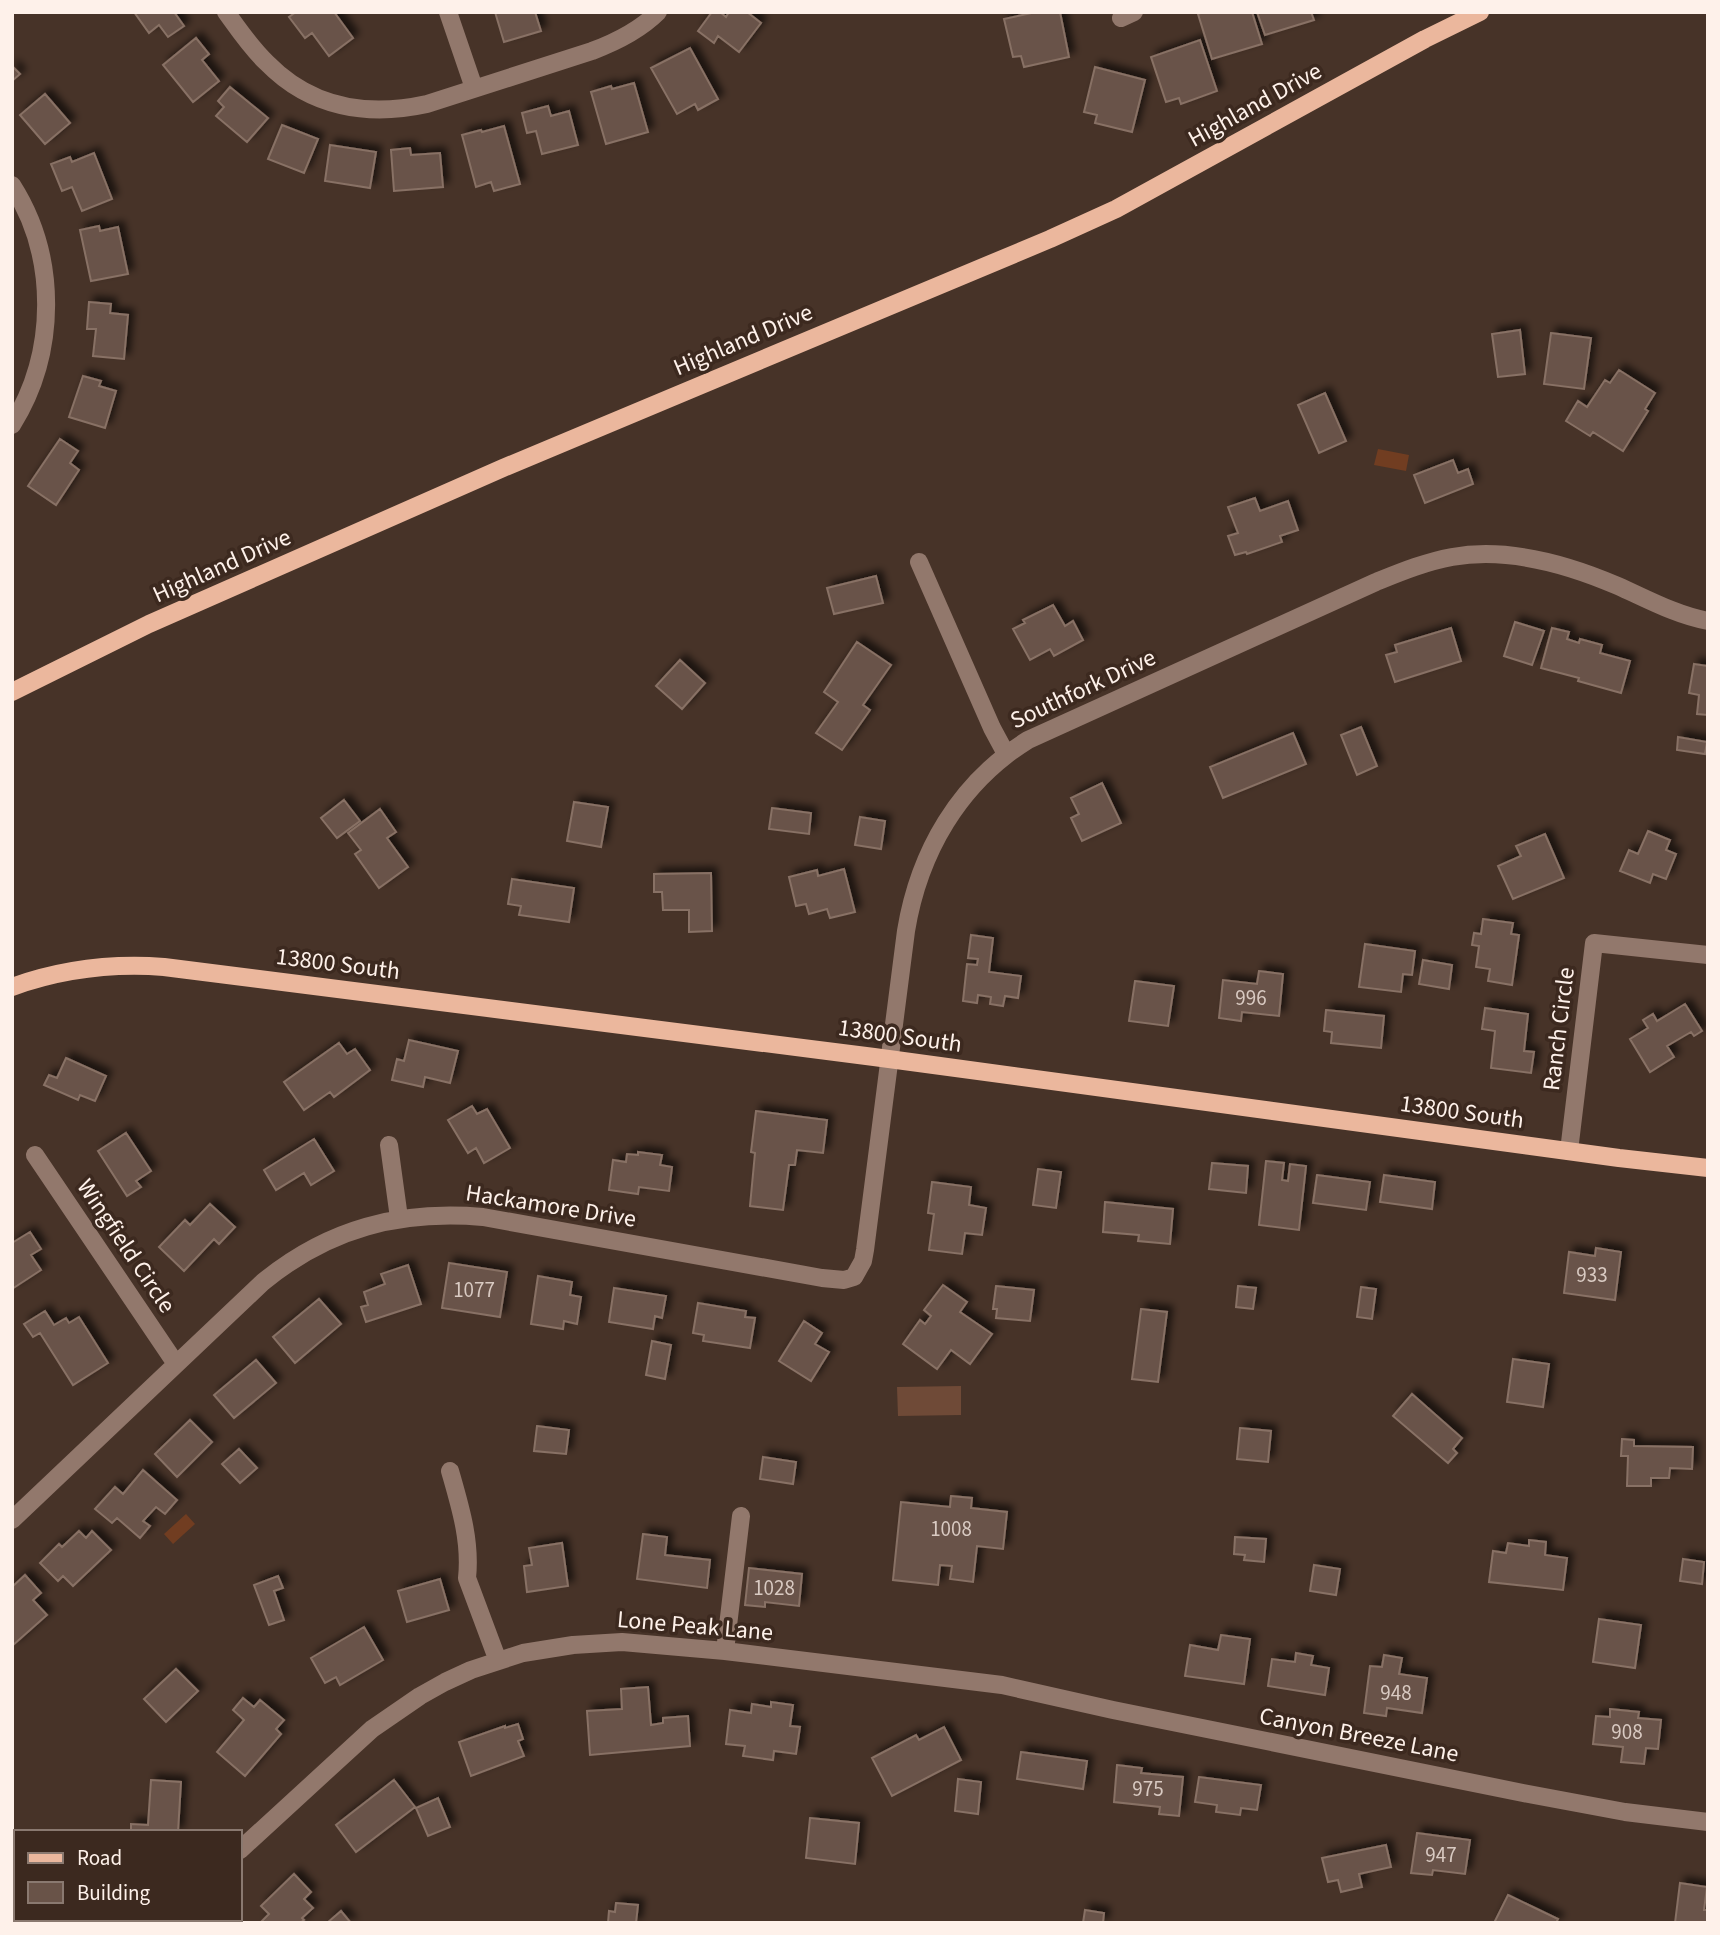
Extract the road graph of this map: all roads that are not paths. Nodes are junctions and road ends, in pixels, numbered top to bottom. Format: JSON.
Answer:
{"nodes":[{"id":1,"x":226,"y":12,"type":"edge"},
{"id":2,"x":448,"y":12,"type":"edge"},
{"id":3,"x":658,"y":12,"type":"edge"},
{"id":4,"x":1480,"y":12,"type":"edge"},
{"id":5,"x":474,"y":88,"type":"junction"},
{"id":6,"x":12,"y":185,"type":"edge"},
{"id":7,"x":12,"y":425,"type":"edge"},
{"id":8,"x":919,"y":562,"type":"dead end"},
{"id":9,"x":1708,"y":621,"type":"edge"},
{"id":10,"x":12,"y":692,"type":"edge"},
{"id":11,"x":1006,"y":754,"type":"junction"},
{"id":12,"x":1708,"y":955,"type":"edge"},
{"id":13,"x":12,"y":986,"type":"edge"},
{"id":14,"x":889,"y":1059,"type":"junction"},
{"id":15,"x":388,"y":1145,"type":"dead end"},
{"id":16,"x":1569,"y":1151,"type":"junction"},
{"id":17,"x":35,"y":1155,"type":"dead end"},
{"id":18,"x":1708,"y":1168,"type":"edge"},
{"id":19,"x":400,"y":1219,"type":"junction"},
{"id":20,"x":854,"y":1277,"type":"joint"},
{"id":21,"x":177,"y":1364,"type":"junction"},
{"id":22,"x":450,"y":1471,"type":"dead end"},
{"id":23,"x":741,"y":1517,"type":"dead end"},
{"id":24,"x":12,"y":1520,"type":"edge"},
{"id":25,"x":725,"y":1651,"type":"junction"},
{"id":26,"x":498,"y":1661,"type":"junction"},
{"id":27,"x":1002,"y":1685,"type":"joint"},
{"id":28,"x":1708,"y":1822,"type":"edge"},
{"id":29,"x":242,"y":1848,"type":"edge"}],
"edges":[{"from":1,"to":5,"type":"street"},
{"from":2,"to":5,"type":"street"},
{"from":3,"to":5,"type":"street"},
{"from":4,"to":10,"type":"main road","name":"Highland Drive"},
{"from":6,"to":7,"type":"street"},
{"from":8,"to":11,"type":"street"},
{"from":9,"to":11,"type":"street","name":"Southfork Drive"},
{"from":11,"to":14,"type":"street","name":"Southfork Drive"},
{"from":12,"to":16,"type":"street","name":"Ranch Circle"},
{"from":13,"to":14,"type":"main road","name":"13800 South"},
{"from":14,"to":16,"type":"main road","name":"13800 South"},
{"from":14,"to":20,"type":"street","name":"Southfork Drive"},
{"from":15,"to":19,"type":"street"},
{"from":16,"to":18,"type":"main road","name":"13800 South"},
{"from":17,"to":21,"type":"street","name":"Wingfield Circle"},
{"from":19,"to":20,"type":"street","name":"Hackamore Drive"},
{"from":19,"to":21,"type":"street","name":"Hackamore Drive"},
{"from":21,"to":24,"type":"street","name":"Hackamore Drive"},
{"from":22,"to":26,"type":"street"},
{"from":23,"to":25,"type":"street"},
{"from":25,"to":26,"type":"street","name":"Lone Peak Lane"},
{"from":25,"to":27,"type":"street","name":"Lone Peak Lane"},
{"from":26,"to":29,"type":"street","name":"Lone Peak Lane"},
{"from":27,"to":28,"type":"street","name":"Canyon Breeze Lane"}]}
